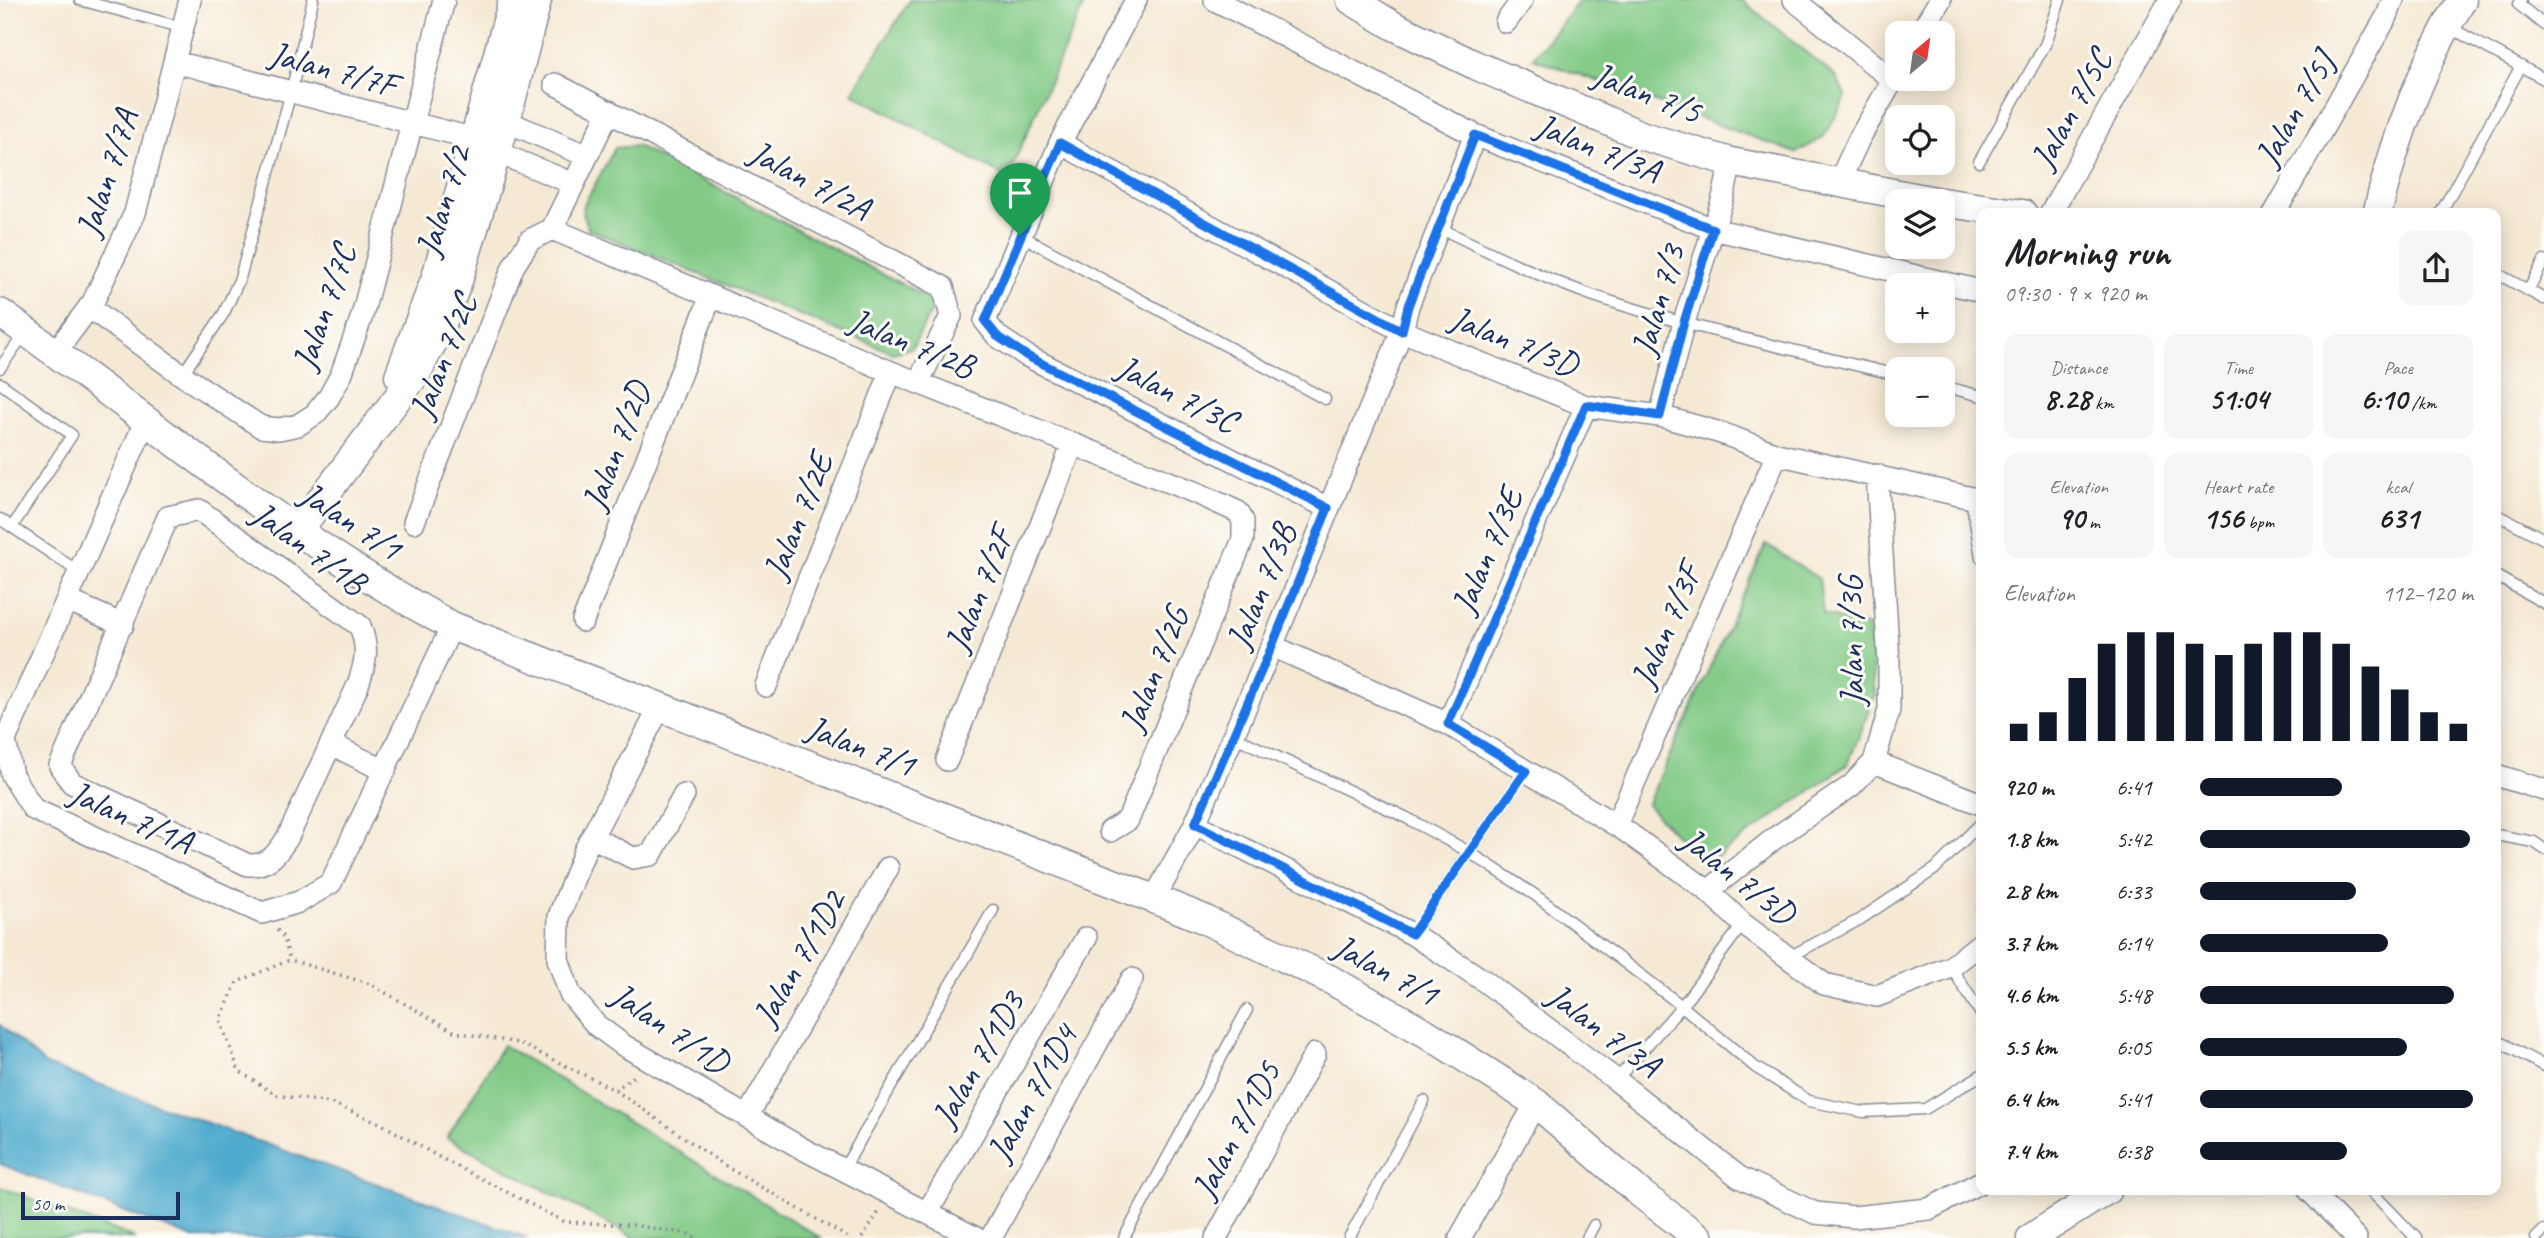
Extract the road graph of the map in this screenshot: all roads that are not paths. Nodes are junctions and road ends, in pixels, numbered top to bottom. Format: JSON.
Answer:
{"nodes":[{"id":1,"x":80,"y":0,"type":"edge"},
{"id":2,"x":190,"y":0,"type":"edge"},
{"id":3,"x":313,"y":0,"type":"edge"},
{"id":4,"x":444,"y":0,"type":"edge"},
{"id":5,"x":513,"y":0,"type":"edge"},
{"id":6,"x":537,"y":0,"type":"edge"},
{"id":7,"x":1136,"y":0,"type":"edge"},
{"id":8,"x":1215,"y":0,"type":"edge"},
{"id":9,"x":1351,"y":0,"type":"edge"},
{"id":10,"x":1522,"y":0,"type":"edge"},
{"id":11,"x":1794,"y":0,"type":"edge"},
{"id":12,"x":1940,"y":0,"type":"edge"},
{"id":13,"x":2060,"y":0,"type":"edge"},
{"id":14,"x":2170,"y":0,"type":"edge"},
{"id":15,"x":2393,"y":0,"type":"edge"},
{"id":16,"x":2462,"y":0,"type":"edge"},
{"id":17,"x":2521,"y":0,"type":"edge"},
{"id":18,"x":1927,"y":21,"type":"edge"},
{"id":19,"x":1506,"y":22,"type":"dead end"},
{"id":20,"x":2446,"y":25,"type":"junction"},
{"id":21,"x":2544,"y":25,"type":"edge"},
{"id":22,"x":184,"y":28,"type":"junction"},
{"id":23,"x":175,"y":62,"type":"junction"},
{"id":24,"x":2544,"y":63,"type":"edge"},
{"id":25,"x":2521,"y":66,"type":"junction"},
{"id":26,"x":1885,"y":69,"type":"edge"},
{"id":27,"x":2541,"y":77,"type":"edge"},
{"id":28,"x":555,"y":84,"type":"dead end"},
{"id":29,"x":1887,"y":91,"type":"edge"},
{"id":30,"x":291,"y":92,"type":"junction"},
{"id":31,"x":609,"y":111,"type":"junction"},
{"id":32,"x":506,"y":121,"type":"junction"},
{"id":33,"x":413,"y":124,"type":"junction"},
{"id":34,"x":1475,"y":135,"type":"junction"},
{"id":35,"x":1060,"y":143,"type":"junction"},
{"id":36,"x":485,"y":146,"type":"junction"},
{"id":37,"x":587,"y":156,"type":"junction"},
{"id":38,"x":1731,"y":162,"type":"junction"},
{"id":39,"x":1979,"y":162,"type":"dead end"},
{"id":40,"x":574,"y":184,"type":"junction"},
{"id":41,"x":1838,"y":184,"type":"junction"},
{"id":42,"x":1885,"y":192,"type":"edge"},
{"id":43,"x":1955,"y":204,"type":"edge"},
{"id":44,"x":1982,"y":208,"type":"edge"},
{"id":45,"x":2053,"y":208,"type":"edge"},
{"id":46,"x":2277,"y":208,"type":"edge"},
{"id":47,"x":2379,"y":208,"type":"edge"},
{"id":48,"x":2443,"y":208,"type":"edge"},
{"id":49,"x":1438,"y":227,"type":"junction"},
{"id":50,"x":552,"y":229,"type":"junction"},
{"id":51,"x":1713,"y":229,"type":"junction"},
{"id":52,"x":1020,"y":235,"type":"junction"},
{"id":53,"x":2544,"y":261,"type":"edge"},
{"id":54,"x":2501,"y":276,"type":"edge"},
{"id":55,"x":1976,"y":289,"type":"edge"},
{"id":56,"x":2528,"y":291,"type":"junction"},
{"id":57,"x":711,"y":296,"type":"junction"},
{"id":58,"x":2544,"y":299,"type":"edge"},
{"id":59,"x":89,"y":307,"type":"junction"},
{"id":60,"x":0,"y":313,"type":"edge"},
{"id":61,"x":1684,"y":322,"type":"junction"},
{"id":62,"x":26,"y":331,"type":"junction"},
{"id":63,"x":1402,"y":331,"type":"junction"},
{"id":64,"x":55,"y":353,"type":"junction"},
{"id":65,"x":0,"y":368,"type":"edge"},
{"id":66,"x":891,"y":372,"type":"junction"},
{"id":67,"x":1885,"y":372,"type":"edge"},
{"id":68,"x":182,"y":375,"type":"junction"},
{"id":69,"x":919,"y":382,"type":"junction"},
{"id":70,"x":0,"y":383,"type":"edge"},
{"id":71,"x":1955,"y":389,"type":"edge"},
{"id":72,"x":1976,"y":395,"type":"edge"},
{"id":73,"x":1325,"y":399,"type":"dead end"},
{"id":74,"x":1586,"y":405,"type":"junction"},
{"id":75,"x":1660,"y":416,"type":"junction"},
{"id":76,"x":146,"y":420,"type":"junction"},
{"id":77,"x":1073,"y":443,"type":"junction"},
{"id":78,"x":1777,"y":454,"type":"junction"},
{"id":79,"x":1877,"y":475,"type":"junction"},
{"id":80,"x":1976,"y":499,"type":"edge"},
{"id":81,"x":1328,"y":508,"type":"junction"},
{"id":82,"x":2501,"y":517,"type":"edge"},
{"id":83,"x":0,"y":519,"type":"edge"},
{"id":84,"x":1243,"y":521,"type":"joint"},
{"id":85,"x":414,"y":522,"type":"dead end"},
{"id":86,"x":12,"y":527,"type":"junction"},
{"id":87,"x":298,"y":532,"type":"junction"},
{"id":88,"x":2544,"y":539,"type":"edge"},
{"id":89,"x":79,"y":572,"type":"junction"},
{"id":90,"x":2501,"y":579,"type":"edge"},
{"id":91,"x":67,"y":600,"type":"junction"},
{"id":92,"x":2544,"y":603,"type":"edge"},
{"id":93,"x":583,"y":621,"type":"dead end"},
{"id":94,"x":122,"y":625,"type":"junction"},
{"id":95,"x":452,"y":626,"type":"junction"},
{"id":96,"x":1272,"y":646,"type":"junction"},
{"id":97,"x":766,"y":685,"type":"dead end"},
{"id":98,"x":660,"y":707,"type":"junction"},
{"id":99,"x":1448,"y":724,"type":"junction"},
{"id":100,"x":1233,"y":736,"type":"junction"},
{"id":101,"x":331,"y":744,"type":"junction"},
{"id":102,"x":947,"y":760,"type":"dead end"},
{"id":103,"x":1874,"y":762,"type":"junction"},
{"id":104,"x":385,"y":771,"type":"junction"},
{"id":105,"x":1526,"y":771,"type":"junction"},
{"id":106,"x":2501,"y":777,"type":"edge"},
{"id":107,"x":2544,"y":790,"type":"edge"},
{"id":108,"x":684,"y":795,"type":"dead end"},
{"id":109,"x":1976,"y":802,"type":"edge"},
{"id":110,"x":1195,"y":824,"type":"junction"},
{"id":111,"x":1616,"y":825,"type":"junction"},
{"id":112,"x":1976,"y":828,"type":"edge"},
{"id":113,"x":1110,"y":831,"type":"dead end"},
{"id":114,"x":2501,"y":836,"type":"edge"},
{"id":115,"x":592,"y":837,"type":"junction"},
{"id":116,"x":2544,"y":849,"type":"edge"},
{"id":117,"x":1469,"y":852,"type":"junction"},
{"id":118,"x":888,"y":868,"type":"dead end"},
{"id":119,"x":1708,"y":891,"type":"junction"},
{"id":120,"x":1154,"y":899,"type":"junction"},
{"id":121,"x":993,"y":910,"type":"dead end"},
{"id":122,"x":1743,"y":924,"type":"junction"},
{"id":123,"x":1412,"y":934,"type":"junction"},
{"id":124,"x":1086,"y":939,"type":"dead end"},
{"id":125,"x":1976,"y":947,"type":"edge"},
{"id":126,"x":1789,"y":957,"type":"junction"},
{"id":127,"x":1951,"y":967,"type":"junction"},
{"id":128,"x":1132,"y":979,"type":"dead end"},
{"id":129,"x":1682,"y":1006,"type":"junction"},
{"id":130,"x":1976,"y":1006,"type":"edge"},
{"id":131,"x":1247,"y":1010,"type":"dead end"},
{"id":132,"x":2501,"y":1043,"type":"edge"},
{"id":133,"x":1315,"y":1054,"type":"dead end"},
{"id":134,"x":2544,"y":1066,"type":"edge"},
{"id":135,"x":1976,"y":1078,"type":"edge"},
{"id":136,"x":1616,"y":1080,"type":"junction"},
{"id":137,"x":1424,"y":1101,"type":"dead end"},
{"id":138,"x":1536,"y":1103,"type":"junction"},
{"id":139,"x":747,"y":1117,"type":"junction"},
{"id":140,"x":843,"y":1170,"type":"junction"},
{"id":141,"x":1976,"y":1185,"type":"edge"},
{"id":142,"x":2099,"y":1195,"type":"edge"},
{"id":143,"x":2314,"y":1195,"type":"edge"},
{"id":144,"x":2375,"y":1195,"type":"edge"},
{"id":145,"x":927,"y":1213,"type":"junction"},
{"id":146,"x":1594,"y":1225,"type":"dead end"},
{"id":147,"x":976,"y":1238,"type":"edge"},
{"id":148,"x":991,"y":1238,"type":"edge"},
{"id":149,"x":1124,"y":1238,"type":"edge"},
{"id":150,"x":1216,"y":1238,"type":"edge"},
{"id":151,"x":1349,"y":1238,"type":"edge"},
{"id":152,"x":1460,"y":1238,"type":"edge"},
{"id":153,"x":1587,"y":1238,"type":"edge"},
{"id":154,"x":1699,"y":1238,"type":"edge"},
{"id":155,"x":2031,"y":1238,"type":"edge"},
{"id":156,"x":2356,"y":1238,"type":"edge"},
{"id":157,"x":2416,"y":1238,"type":"edge"}],
"edges":[{"from":1,"to":22,"type":"lane"},
{"from":2,"to":22,"type":"street","name":"Jalan 7/7A"},
{"from":3,"to":30,"type":"lane"},
{"from":4,"to":33,"type":"street","name":"Jalan 7/7C"},
{"from":5,"to":36,"type":"street","name":"Jalan 7/2"},
{"from":6,"to":32,"type":"street","name":"Jalan 7/2"},
{"from":7,"to":35,"type":"street"},
{"from":8,"to":34,"type":"street","name":"Jalan 7/3A"},
{"from":9,"to":38,"type":"street","name":"Jalan 7/5"},
{"from":10,"to":19,"type":"street"},
{"from":11,"to":26,"type":"street"},
{"from":12,"to":18,"type":"street"},
{"from":13,"to":39,"type":"lane"},
{"from":14,"to":45,"type":"street","name":"Jalan 7/5C"},
{"from":15,"to":46,"type":"street","name":"Jalan 7/5J"},
{"from":16,"to":20,"type":"street"},
{"from":17,"to":21,"type":"lane"},
{"from":20,"to":25,"type":"lane"},
{"from":20,"to":47,"type":"street"},
{"from":22,"to":23,"type":"street","name":"Jalan 7/7A"},
{"from":23,"to":30,"type":"street","name":"Jalan 7/7F"},
{"from":23,"to":59,"type":"street","name":"Jalan 7/7A"},
{"from":24,"to":27,"type":"lane"},
{"from":25,"to":27,"type":"lane"},
{"from":25,"to":48,"type":"lane"},
{"from":28,"to":31,"type":"street","name":"Jalan 7/2A"},
{"from":29,"to":41,"type":"street"},
{"from":30,"to":33,"type":"street","name":"Jalan 7/7F"},
{"from":30,"to":68,"type":"lane"},
{"from":31,"to":37,"type":"street"},
{"from":31,"to":69,"type":"street","name":"Jalan 7/2A"},
{"from":32,"to":36,"type":"street","name":"Jalan 7/2"},
{"from":32,"to":37,"type":"street"},
{"from":33,"to":36,"type":"street","name":"Jalan 7/7F"},
{"from":33,"to":68,"type":"street","name":"Jalan 7/7C"},
{"from":34,"to":49,"type":"street","name":"Jalan 7/3B"},
{"from":34,"to":51,"type":"street","name":"Jalan 7/3A"},
{"from":35,"to":52,"type":"street"},
{"from":35,"to":63,"type":"street","name":"Jalan 7/3D"},
{"from":36,"to":40,"type":"street","name":"Jalan 7/7F"},
{"from":36,"to":87,"type":"street","name":"Jalan 7/2"},
{"from":37,"to":40,"type":"street"},
{"from":38,"to":41,"type":"street","name":"Jalan 7/5"},
{"from":38,"to":51,"type":"street","name":"Jalan 7/3"},
{"from":40,"to":50,"type":"street"},
{"from":41,"to":42,"type":"street","name":"Jalan 7/5"},
{"from":43,"to":44,"type":"street"},
{"from":49,"to":61,"type":"lane"},
{"from":49,"to":63,"type":"street","name":"Jalan 7/3B"},
{"from":50,"to":57,"type":"street","name":"Jalan 7/2B"},
{"from":50,"to":85,"type":"street","name":"Jalan 7/2C"},
{"from":51,"to":55,"type":"street","name":"Jalan 7/3A"},
{"from":51,"to":61,"type":"street","name":"Jalan 7/3"},
{"from":52,"to":73,"type":"lane"},
{"from":52,"to":81,"type":"street","name":"Jalan 7/3C"},
{"from":53,"to":56,"type":"lane"},
{"from":54,"to":56,"type":"lane"},
{"from":56,"to":58,"type":"lane"},
{"from":57,"to":66,"type":"street","name":"Jalan 7/2B"},
{"from":57,"to":93,"type":"street","name":"Jalan 7/2D"},
{"from":59,"to":64,"type":"street","name":"Jalan 7/7A"},
{"from":59,"to":68,"type":"street","name":"Jalan 7/7C"},
{"from":60,"to":62,"type":"street","name":"Jalan 7/1"},
{"from":61,"to":67,"type":"lane"},
{"from":61,"to":75,"type":"street","name":"Jalan 7/3"},
{"from":62,"to":64,"type":"street","name":"Jalan 7/1"},
{"from":62,"to":65,"type":"lane"},
{"from":63,"to":74,"type":"street","name":"Jalan 7/3D"},
{"from":63,"to":81,"type":"street","name":"Jalan 7/3B"},
{"from":64,"to":76,"type":"street","name":"Jalan 7/1"},
{"from":66,"to":69,"type":"street","name":"Jalan 7/2B"},
{"from":66,"to":97,"type":"street","name":"Jalan 7/2E"},
{"from":69,"to":77,"type":"street","name":"Jalan 7/2B"},
{"from":70,"to":86,"type":"lane"},
{"from":71,"to":72,"type":"lane"},
{"from":74,"to":75,"type":"street","name":"Jalan 7/3D"},
{"from":74,"to":99,"type":"street","name":"Jalan 7/3E"},
{"from":75,"to":78,"type":"street","name":"Jalan 7/3D"},
{"from":76,"to":87,"type":"street","name":"Jalan 7/1"},
{"from":76,"to":89,"type":"street","name":"Jalan 7/1A"},
{"from":77,"to":84,"type":"street","name":"Jalan 7/2B"},
{"from":77,"to":102,"type":"street","name":"Jalan 7/2F"},
{"from":78,"to":79,"type":"street","name":"Jalan 7/3D"},
{"from":78,"to":111,"type":"street","name":"Jalan 7/3F"},
{"from":79,"to":80,"type":"street","name":"Jalan 7/3D"},
{"from":79,"to":103,"type":"street","name":"Jalan 7/3G"},
{"from":81,"to":96,"type":"street","name":"Jalan 7/3B"},
{"from":82,"to":88,"type":"lane"},
{"from":83,"to":86,"type":"lane"},
{"from":84,"to":113,"type":"street","name":"Jalan 7/2G"},
{"from":86,"to":89,"type":"lane"},
{"from":87,"to":95,"type":"street","name":"Jalan 7/1"},
{"from":89,"to":91,"type":"street","name":"Jalan 7/1A"},
{"from":90,"to":92,"type":"lane"},
{"from":91,"to":94,"type":"street"},
{"from":91,"to":104,"type":"street","name":"Jalan 7/1A"},
{"from":94,"to":101,"type":"street","name":"Jalan 7/1B"},
{"from":94,"to":101,"type":"street","name":"Jalan 7/1B"},
{"from":95,"to":98,"type":"street","name":"Jalan 7/1"},
{"from":95,"to":104,"type":"street"},
{"from":96,"to":99,"type":"street","name":"Jalan 7/3D"},
{"from":96,"to":100,"type":"street","name":"Jalan 7/3B"},
{"from":98,"to":115,"type":"street","name":"Jalan 7/1D"},
{"from":98,"to":120,"type":"street","name":"Jalan 7/1"},
{"from":99,"to":105,"type":"street","name":"Jalan 7/3D"},
{"from":100,"to":110,"type":"street","name":"Jalan 7/3B"},
{"from":100,"to":117,"type":"lane"},
{"from":101,"to":104,"type":"street"},
{"from":103,"to":109,"type":"street"},
{"from":103,"to":119,"type":"street","name":"Jalan 7/3G"},
{"from":105,"to":111,"type":"street","name":"Jalan 7/3D"},
{"from":105,"to":117,"type":"lane"},
{"from":106,"to":107,"type":"street"},
{"from":108,"to":115,"type":"street"},
{"from":110,"to":120,"type":"street","name":"Jalan 7/3B"},
{"from":110,"to":123,"type":"street","name":"Jalan 7/3A"},
{"from":111,"to":119,"type":"street","name":"Jalan 7/3D"},
{"from":112,"to":126,"type":"lane"},
{"from":114,"to":116,"type":"lane"},
{"from":115,"to":139,"type":"street","name":"Jalan 7/1D"},
{"from":117,"to":123,"type":"lane"},
{"from":117,"to":129,"type":"lane"},
{"from":118,"to":139,"type":"street","name":"Jalan 7/1D2"},
{"from":119,"to":122,"type":"street","name":"Jalan 7/3D"},
{"from":120,"to":138,"type":"street","name":"Jalan 7/1"},
{"from":121,"to":140,"type":"lane"},
{"from":122,"to":126,"type":"street","name":"Jalan 7/3D"},
{"from":122,"to":129,"type":"lane"},
{"from":123,"to":136,"type":"street","name":"Jalan 7/3A"},
{"from":124,"to":145,"type":"street","name":"Jalan 7/1D3"},
{"from":125,"to":127,"type":"street","name":"Jalan 7/3D"},
{"from":126,"to":127,"type":"street","name":"Jalan 7/3D"},
{"from":127,"to":130,"type":"lane"},
{"from":128,"to":148,"type":"street","name":"Jalan 7/1D4"},
{"from":129,"to":135,"type":"lane"},
{"from":129,"to":136,"type":"lane"},
{"from":131,"to":149,"type":"lane"},
{"from":132,"to":134,"type":"lane"},
{"from":133,"to":150,"type":"street","name":"Jalan 7/1D5"},
{"from":136,"to":141,"type":"street","name":"Jalan 7/3A"},
{"from":137,"to":151,"type":"lane"},
{"from":138,"to":152,"type":"street"},
{"from":138,"to":154,"type":"street","name":"Jalan 7/1"},
{"from":139,"to":140,"type":"street","name":"Jalan 7/1D"},
{"from":140,"to":145,"type":"street","name":"Jalan 7/1D"},
{"from":142,"to":155,"type":"street"},
{"from":143,"to":156,"type":"street"},
{"from":144,"to":157,"type":"lane"},
{"from":145,"to":147,"type":"street","name":"Jalan 7/1D"},
{"from":146,"to":153,"type":"lane"}]}
